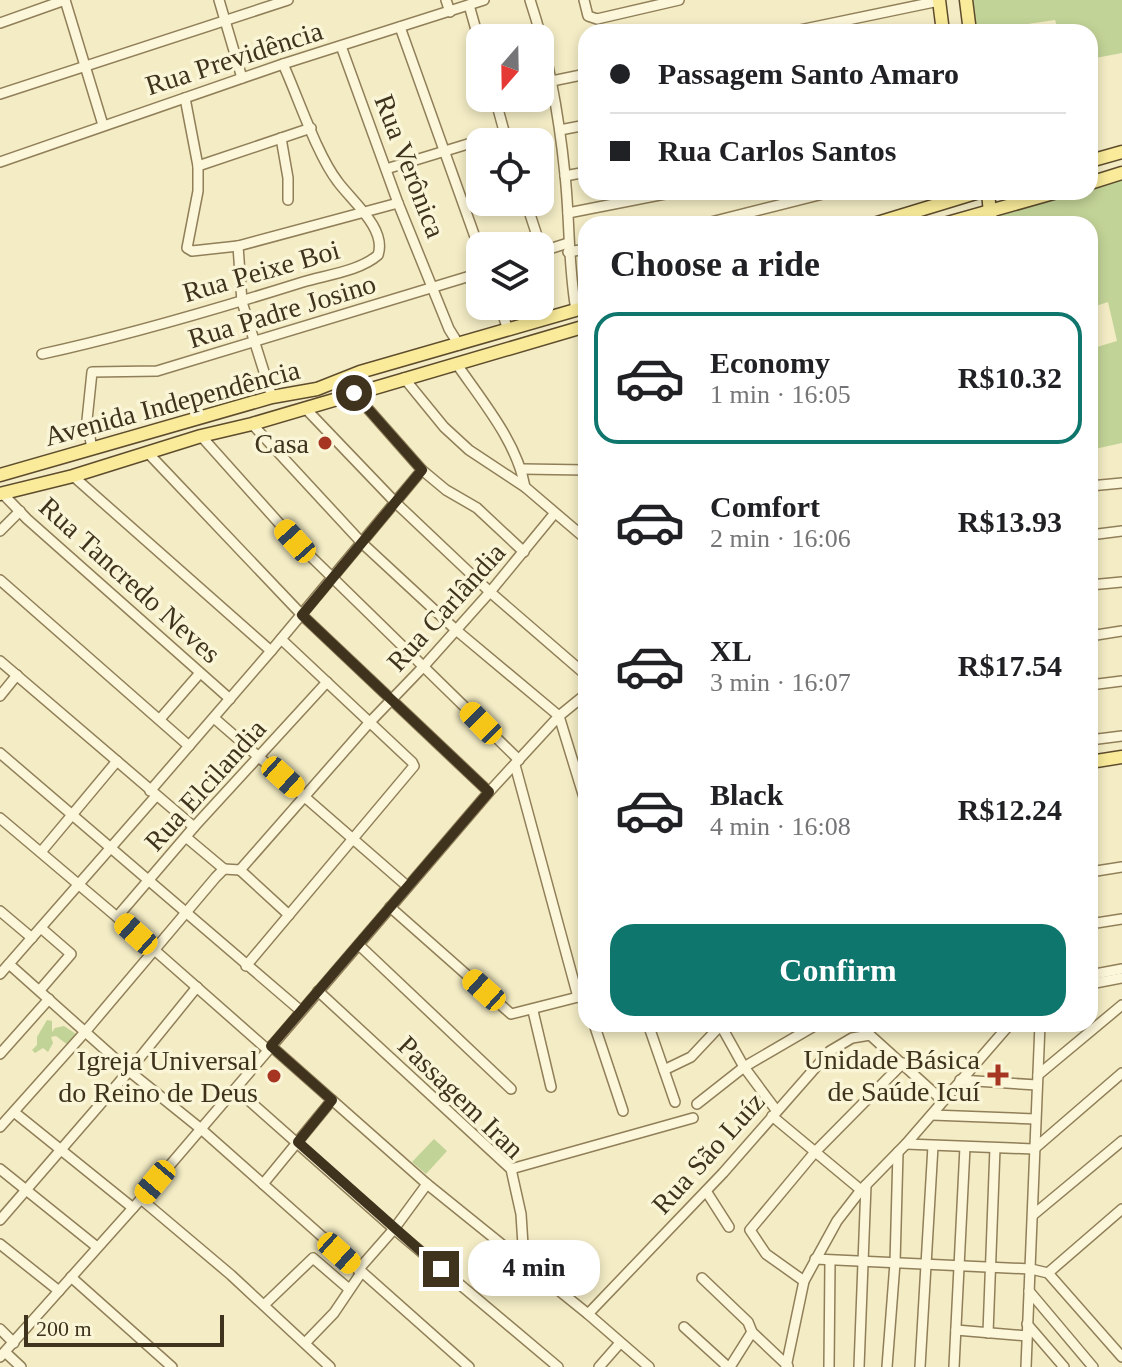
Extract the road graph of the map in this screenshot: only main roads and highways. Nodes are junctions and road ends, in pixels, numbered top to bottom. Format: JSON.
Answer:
{"nodes":[{"id":1,"x":966,"y":0,"type":"edge"},
{"id":2,"x":939,"y":1,"type":"edge"},
{"id":3,"x":942,"y":24,"type":"edge"},
{"id":4,"x":969,"y":24,"type":"edge"},
{"id":5,"x":1122,"y":152,"type":"edge"},
{"id":6,"x":1098,"y":159,"type":"edge"},
{"id":7,"x":1122,"y":173,"type":"edge"},
{"id":8,"x":1098,"y":180,"type":"edge"},
{"id":9,"x":945,"y":200,"type":"edge"},
{"id":10,"x":1036,"y":200,"type":"edge"},
{"id":11,"x":898,"y":216,"type":"edge"},
{"id":12,"x":994,"y":216,"type":"edge"},
{"id":13,"x":578,"y":310,"type":"edge"},
{"id":14,"x":578,"y":328,"type":"edge"},
{"id":15,"x":24,"y":468,"type":"junction"},
{"id":16,"x":0,"y":475,"type":"edge"},
{"id":17,"x":29,"y":485,"type":"junction"},
{"id":18,"x":1,"y":493,"type":"edge"},
{"id":19,"x":1122,"y":757,"type":"edge"},
{"id":20,"x":1098,"y":761,"type":"edge"}],
"edges":[{"from":1,"to":4,"type":"main road"},
{"from":2,"to":3,"type":"main road"},
{"from":5,"to":6,"type":"main road"},
{"from":7,"to":8,"type":"main road"},
{"from":9,"to":11,"type":"main road"},
{"from":10,"to":12,"type":"main road"},
{"from":13,"to":15,"type":"main road","name":"Avenida Independência"},
{"from":14,"to":17,"type":"main road","name":"Avenida Independência"},
{"from":15,"to":16,"type":"main road","name":"Avenida Independência"},
{"from":15,"to":17,"type":"main road"},
{"from":17,"to":18,"type":"main road","name":"Avenida Independência"},
{"from":19,"to":20,"type":"main road"}]}
